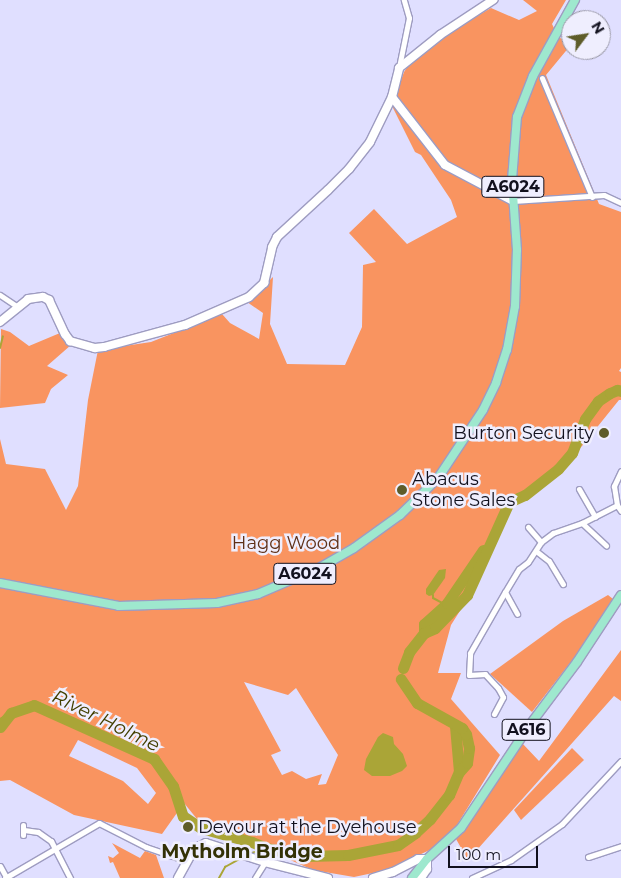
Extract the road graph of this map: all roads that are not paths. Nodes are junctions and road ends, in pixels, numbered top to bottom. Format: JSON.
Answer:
{"nodes":[{"id":1,"x":493,"y":0,"type":"edge"},
{"id":2,"x":575,"y":0,"type":"edge"},
{"id":3,"x":405,"y":1,"type":"edge"},
{"id":4,"x":399,"y":68,"type":"junction"},
{"id":5,"x":542,"y":78,"type":"dead end"},
{"id":6,"x":392,"y":97,"type":"junction"},
{"id":7,"x":592,"y":198,"type":"junction"},
{"id":8,"x":513,"y":201,"type":"junction"},
{"id":9,"x":621,"y":203,"type":"edge"},
{"id":10,"x":0,"y":295,"type":"edge"},
{"id":11,"x":18,"y":306,"type":"junction"},
{"id":12,"x":0,"y":322,"type":"edge"},
{"id":13,"x":621,"y":471,"type":"edge"},
{"id":14,"x":579,"y":490,"type":"dead end"},
{"id":15,"x":617,"y":505,"type":"junction"},
{"id":16,"x":621,"y":511,"type":"edge"},
{"id":17,"x":596,"y":516,"type":"junction"},
{"id":18,"x":582,"y":523,"type":"junction"},
{"id":19,"x":528,"y":527,"type":"dead end"},
{"id":20,"x":541,"y":542,"type":"junction"},
{"id":21,"x":606,"y":545,"type":"dead end"},
{"id":22,"x":536,"y":551,"type":"junction"},
{"id":23,"x":0,"y":583,"type":"edge"},
{"id":24,"x":563,"y":584,"type":"dead end"},
{"id":25,"x":505,"y":592,"type":"junction"},
{"id":26,"x":621,"y":595,"type":"edge"},
{"id":27,"x":517,"y":614,"type":"dead end"},
{"id":28,"x":494,"y":714,"type":"dead end"},
{"id":29,"x":621,"y":761,"type":"edge"},
{"id":30,"x":24,"y":830,"type":"dead end"},
{"id":31,"x":621,"y":846,"type":"edge"},
{"id":32,"x":55,"y":849,"type":"junction"},
{"id":33,"x":588,"y":857,"type":"dead end"},
{"id":34,"x":427,"y":860,"type":"junction"},
{"id":35,"x":186,"y":861,"type":"junction"},
{"id":36,"x":265,"y":862,"type":"junction"},
{"id":37,"x":0,"y":866,"type":"edge"},
{"id":38,"x":6,"y":878,"type":"edge"},
{"id":39,"x":70,"y":878,"type":"edge"},
{"id":40,"x":178,"y":878,"type":"edge"},
{"id":41,"x":255,"y":878,"type":"edge"},
{"id":42,"x":328,"y":878,"type":"edge"},
{"id":43,"x":373,"y":878,"type":"edge"},
{"id":44,"x":412,"y":878,"type":"edge"},
{"id":45,"x":421,"y":878,"type":"edge"},
{"id":46,"x":472,"y":878,"type":"edge"}],
"edges":[{"from":1,"to":4,"type":"street"},
{"from":2,"to":8,"type":"main road","number":"A6024"},
{"from":3,"to":4,"type":"street"},
{"from":4,"to":6,"type":"street"},
{"from":5,"to":7,"type":"street"},
{"from":6,"to":8,"type":"street"},
{"from":6,"to":11,"type":"street"},
{"from":7,"to":8,"type":"street"},
{"from":7,"to":9,"type":"street"},
{"from":8,"to":23,"type":"main road","number":"A6024"},
{"from":10,"to":11,"type":"street"},
{"from":11,"to":12,"type":"street"},
{"from":13,"to":15,"type":"street"},
{"from":14,"to":17,"type":"street"},
{"from":15,"to":16,"type":"street"},
{"from":15,"to":17,"type":"street"},
{"from":17,"to":18,"type":"street"},
{"from":18,"to":20,"type":"street"},
{"from":18,"to":21,"type":"street"},
{"from":19,"to":20,"type":"street"},
{"from":20,"to":22,"type":"street"},
{"from":22,"to":24,"type":"street"},
{"from":22,"to":25,"type":"street"},
{"from":25,"to":27,"type":"street"},
{"from":25,"to":28,"type":"street"},
{"from":26,"to":34,"type":"main road","number":"A616"},
{"from":29,"to":46,"type":"street"},
{"from":30,"to":32,"type":"street"},
{"from":31,"to":33,"type":"street"},
{"from":32,"to":35,"type":"street"},
{"from":32,"to":38,"type":"street"},
{"from":32,"to":39,"type":"street"},
{"from":34,"to":43,"type":"street"},
{"from":34,"to":44,"type":"main road","number":"A616"},
{"from":34,"to":45,"type":"street"},
{"from":35,"to":36,"type":"street"},
{"from":35,"to":40,"type":"street"},
{"from":36,"to":41,"type":"street"},
{"from":36,"to":42,"type":"street"},
{"from":37,"to":38,"type":"street"}]}
